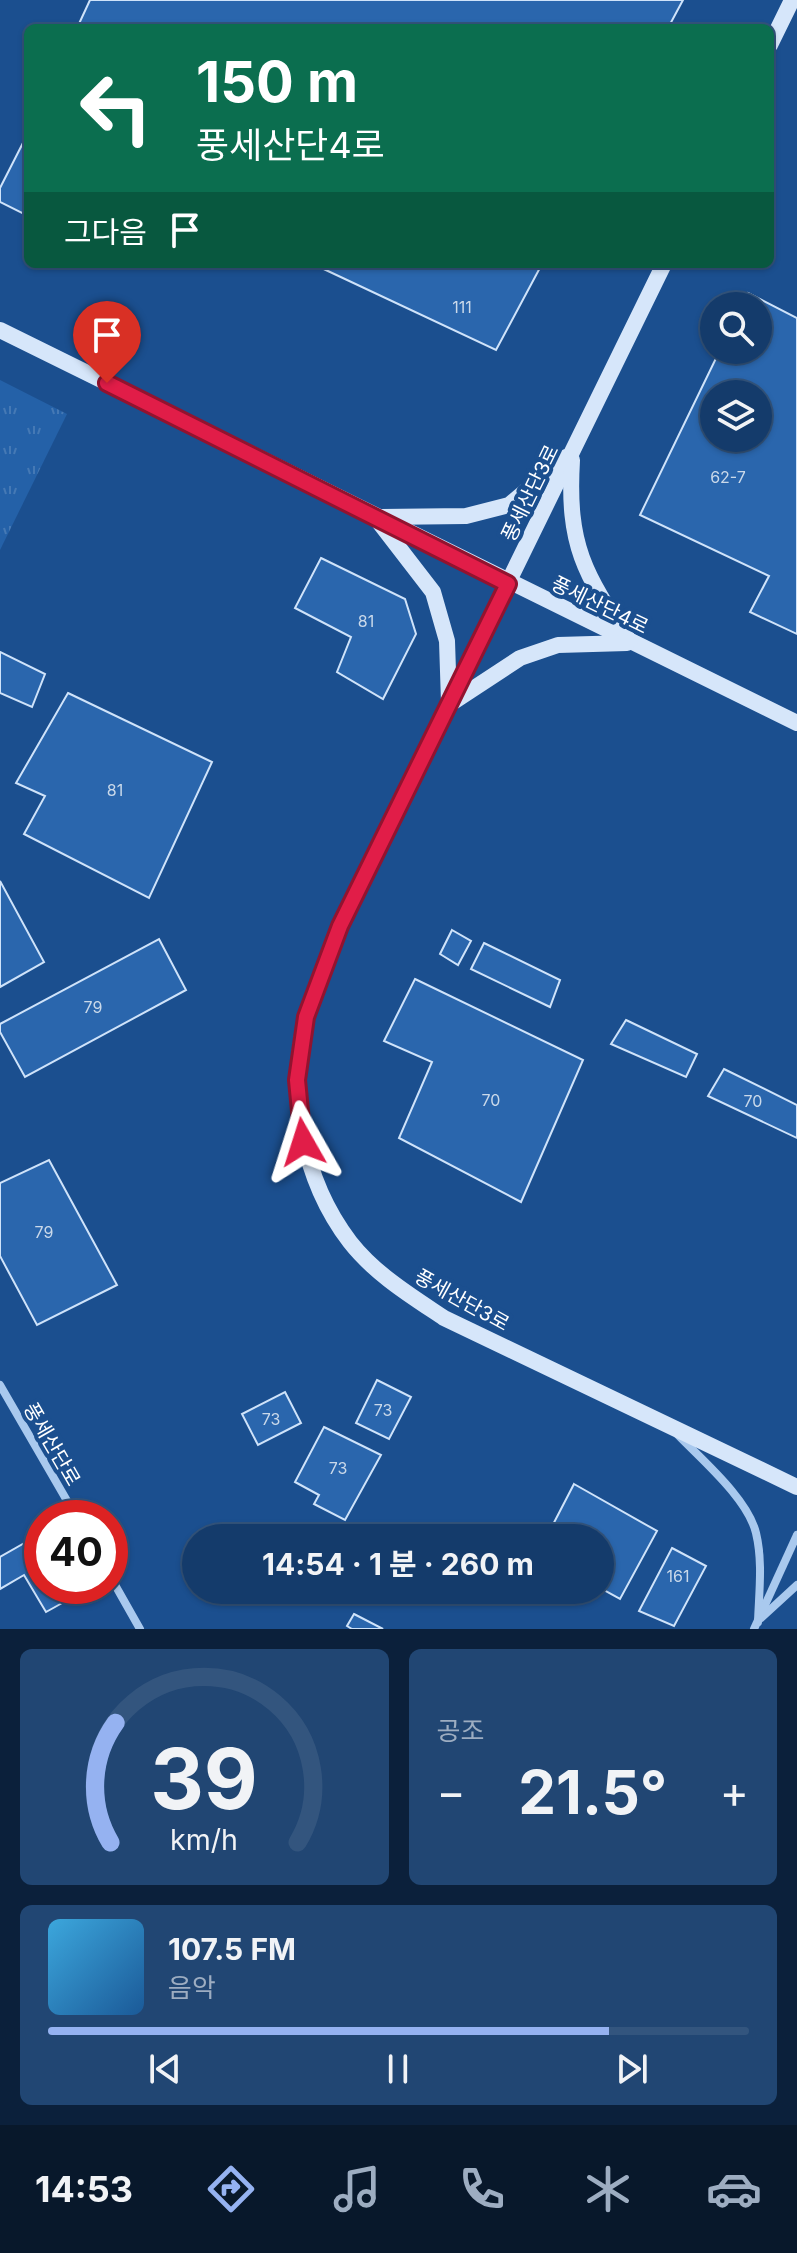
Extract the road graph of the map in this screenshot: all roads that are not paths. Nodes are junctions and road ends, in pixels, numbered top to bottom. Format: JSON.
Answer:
{"nodes":[{"id":1,"x":792,"y":0,"type":"edge"},
{"id":2,"x":774,"y":37,"type":"edge"},
{"id":3,"x":662,"y":268,"type":"edge"},
{"id":4,"x":0,"y":330,"type":"edge"},
{"id":5,"x":573,"y":451,"type":"junction"},
{"id":6,"x":375,"y":518,"type":"junction"},
{"id":7,"x":508,"y":584,"type":"junction"},
{"id":8,"x":631,"y":642,"type":"junction"},
{"id":9,"x":449,"y":705,"type":"junction"},
{"id":10,"x":797,"y":723,"type":"edge"},
{"id":11,"x":0,"y":1385,"type":"edge"},
{"id":12,"x":669,"y":1426,"type":"junction"},
{"id":13,"x":797,"y":1487,"type":"edge"},
{"id":14,"x":67,"y":1500,"type":"edge"},
{"id":15,"x":797,"y":1535,"type":"edge"},
{"id":16,"x":797,"y":1585,"type":"edge"},
{"id":17,"x":126,"y":1604,"type":"edge"},
{"id":18,"x":756,"y":1625,"type":"edge"},
{"id":19,"x":140,"y":1629,"type":"edge"}],
"edges":[{"from":1,"to":2,"type":"street"},
{"from":3,"to":5,"type":"street","name":"풍세산단3로"},
{"from":4,"to":6,"type":"street","name":"풍세산단4로"},
{"from":5,"to":6,"type":"street"},
{"from":5,"to":7,"type":"street","name":"풍세산단3로"},
{"from":5,"to":8,"type":"street"},
{"from":6,"to":7,"type":"street","name":"풍세산단4로"},
{"from":6,"to":9,"type":"street"},
{"from":7,"to":8,"type":"street","name":"풍세산단4로"},
{"from":7,"to":9,"type":"street","name":"풍세산단3로"},
{"from":8,"to":9,"type":"street"},
{"from":8,"to":10,"type":"street","name":"풍세산단4로"},
{"from":9,"to":12,"type":"street","name":"풍세산단3로"},
{"from":11,"to":14,"type":"street","name":"풍세산단로"},
{"from":12,"to":13,"type":"street","name":"풍세산단3로"},
{"from":12,"to":18,"type":"street"},
{"from":15,"to":18,"type":"street"},
{"from":16,"to":18,"type":"street"},
{"from":17,"to":19,"type":"street"}]}
